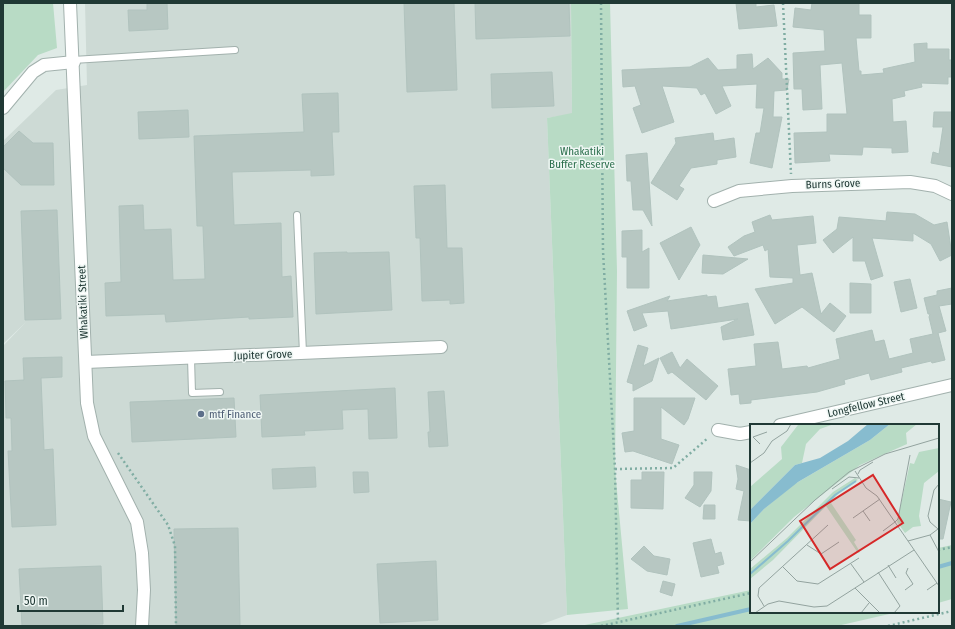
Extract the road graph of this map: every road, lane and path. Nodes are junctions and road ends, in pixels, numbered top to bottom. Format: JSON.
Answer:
{"nodes":[{"id":1,"x":70,"y":3,"type":"edge"},
{"id":2,"x":601,"y":3,"type":"edge"},
{"id":3,"x":782,"y":3,"type":"edge"},
{"id":4,"x":235,"y":50,"type":"dead end"},
{"id":5,"x":73,"y":61,"type":"junction"},
{"id":6,"x":3,"y":108,"type":"edge"},
{"id":7,"x":792,"y":186,"type":"junction"},
{"id":8,"x":952,"y":194,"type":"edge"},
{"id":9,"x":714,"y":201,"type":"dead end"},
{"id":10,"x":297,"y":215,"type":"dead end"},
{"id":11,"x":440,"y":347,"type":"dead end"},
{"id":12,"x":303,"y":354,"type":"junction"},
{"id":13,"x":191,"y":358,"type":"junction"},
{"id":14,"x":86,"y":362,"type":"junction"},
{"id":15,"x":952,"y":385,"type":"edge"},
{"id":16,"x":220,"y":392,"type":"dead end"},
{"id":17,"x":784,"y":424,"type":"edge"},
{"id":18,"x":718,"y":430,"type":"joint"},
{"id":19,"x":750,"y":432,"type":"edge"},
{"id":20,"x":114,"y":447,"type":"dead end"},
{"id":21,"x":615,"y":469,"type":"junction"},
{"id":22,"x":952,"y":547,"type":"edge"},
{"id":23,"x":939,"y":550,"type":"edge"},
{"id":24,"x":144,"y":590,"type":"junction"},
{"id":25,"x":750,"y":593,"type":"edge"},
{"id":26,"x":952,"y":611,"type":"edge"},
{"id":27,"x":618,"y":622,"type":"junction"},
{"id":28,"x":142,"y":626,"type":"edge"},
{"id":29,"x":148,"y":626,"type":"edge"},
{"id":30,"x":176,"y":626,"type":"edge"},
{"id":31,"x":601,"y":626,"type":"edge"},
{"id":32,"x":888,"y":626,"type":"edge"}],
"edges":[{"from":1,"to":5,"type":"street","name":"Whakatiki Street"},
{"from":2,"to":21,"type":"path"},
{"from":3,"to":7,"type":"path"},
{"from":4,"to":5,"type":"lane"},
{"from":5,"to":6,"type":"street"},
{"from":5,"to":14,"type":"street","name":"Whakatiki Street"},
{"from":7,"to":8,"type":"street","name":"Burns Grove"},
{"from":7,"to":9,"type":"street","name":"Burns Grove"},
{"from":10,"to":12,"type":"lane"},
{"from":11,"to":12,"type":"street","name":"Jupiter Grove"},
{"from":12,"to":13,"type":"street","name":"Jupiter Grove"},
{"from":13,"to":14,"type":"street","name":"Jupiter Grove"},
{"from":13,"to":16,"type":"lane"},
{"from":14,"to":24,"type":"street","name":"Whakatiki Street"},
{"from":15,"to":17,"type":"street","name":"Longfellow Street"},
{"from":18,"to":19,"type":"street"},
{"from":18,"to":21,"type":"path"},
{"from":20,"to":30,"type":"path"},
{"from":21,"to":27,"type":"path"},
{"from":22,"to":23,"type":"path"},
{"from":24,"to":28,"type":"street","name":"Whakatiki Street"},
{"from":24,"to":29,"type":"street","name":"Whakatiki Street"},
{"from":25,"to":27,"type":"path"},
{"from":26,"to":32,"type":"path"},
{"from":27,"to":31,"type":"path"}]}
